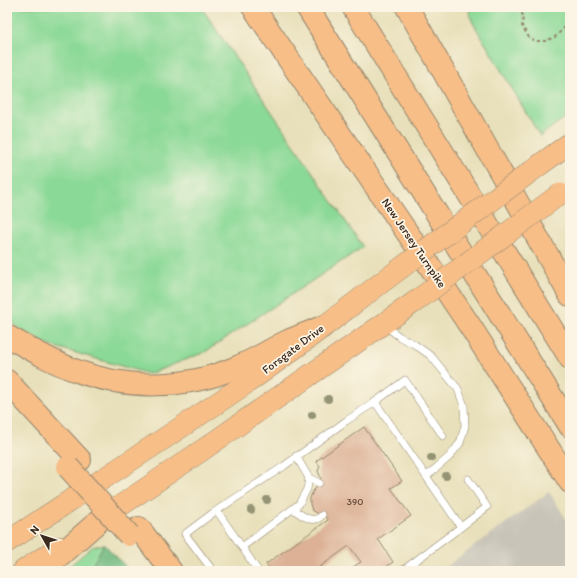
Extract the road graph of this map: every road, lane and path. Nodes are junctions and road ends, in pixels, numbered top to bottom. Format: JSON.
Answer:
{"nodes":[{"id":1,"x":244,"y":7,"type":"edge"},
{"id":2,"x":253,"y":7,"type":"edge"},
{"id":3,"x":307,"y":7,"type":"edge"},
{"id":4,"x":407,"y":7,"type":"edge"},
{"id":5,"x":520,"y":7,"type":"edge"},
{"id":6,"x":357,"y":10,"type":"edge"},
{"id":7,"x":570,"y":22,"type":"edge"},
{"id":8,"x":570,"y":143,"type":"edge"},
{"id":9,"x":565,"y":190,"type":"edge"},
{"id":10,"x":417,"y":247,"type":"junction"},
{"id":11,"x":570,"y":295,"type":"edge"},
{"id":12,"x":383,"y":324,"type":"junction"},
{"id":13,"x":322,"y":328,"type":"junction"},
{"id":14,"x":7,"y":336,"type":"edge"},
{"id":15,"x":570,"y":358,"type":"edge"},
{"id":16,"x":7,"y":381,"type":"edge"},
{"id":17,"x":7,"y":397,"type":"edge"},
{"id":18,"x":375,"y":402,"type":"junction"},
{"id":19,"x":570,"y":426,"type":"edge"},
{"id":20,"x":443,"y":436,"type":"dead end"},
{"id":21,"x":296,"y":456,"type":"junction"},
{"id":22,"x":74,"y":463,"type":"junction"},
{"id":23,"x":427,"y":476,"type":"junction"},
{"id":24,"x":309,"y":478,"type":"junction"},
{"id":25,"x":468,"y":478,"type":"dead end"},
{"id":26,"x":570,"y":482,"type":"edge"},
{"id":27,"x":319,"y":483,"type":"dead end"},
{"id":28,"x":293,"y":509,"type":"junction"},
{"id":29,"x":217,"y":510,"type":"junction"},
{"id":30,"x":322,"y":515,"type":"dead end"},
{"id":31,"x":101,"y":519,"type":"junction"},
{"id":32,"x":461,"y":526,"type":"junction"},
{"id":33,"x":134,"y":532,"type":"junction"},
{"id":34,"x":7,"y":542,"type":"edge"},
{"id":35,"x":242,"y":547,"type":"junction"},
{"id":36,"x":23,"y":571,"type":"edge"},
{"id":37,"x":42,"y":571,"type":"edge"},
{"id":38,"x":157,"y":571,"type":"edge"},
{"id":39,"x":171,"y":571,"type":"edge"},
{"id":40,"x":213,"y":571,"type":"edge"},
{"id":41,"x":258,"y":571,"type":"edge"},
{"id":42,"x":402,"y":571,"type":"edge"}],
"edges":[{"from":1,"to":10,"type":"highway"},
{"from":2,"to":10,"type":"highway","name":"New Jersey Turnpike"},
{"from":3,"to":19,"type":"highway"},
{"from":4,"to":11,"type":"highway"},
{"from":5,"to":7,"type":"path"},
{"from":6,"to":15,"type":"highway"},
{"from":8,"to":13,"type":"main road","name":"Forsgate Drive","bridge":true},
{"from":9,"to":12,"type":"main road","bridge":true},
{"from":10,"to":26,"type":"highway","name":"New Jersey Turnpike"},
{"from":12,"to":23,"type":"lane"},
{"from":12,"to":31,"type":"main road"},
{"from":13,"to":14,"type":"highway"},
{"from":13,"to":34,"type":"main road","name":"Forsgate Drive"},
{"from":16,"to":22,"type":"highway"},
{"from":17,"to":22,"type":"highway"},
{"from":18,"to":20,"type":"lane"},
{"from":18,"to":21,"type":"lane"},
{"from":18,"to":23,"type":"lane"},
{"from":21,"to":24,"type":"lane"},
{"from":21,"to":29,"type":"lane"},
{"from":22,"to":33,"type":"highway"},
{"from":23,"to":32,"type":"lane"},
{"from":24,"to":27,"type":"lane"},
{"from":24,"to":28,"type":"lane"},
{"from":25,"to":32,"type":"lane"},
{"from":28,"to":30,"type":"lane"},
{"from":28,"to":35,"type":"lane"},
{"from":29,"to":35,"type":"lane"},
{"from":29,"to":40,"type":"lane"},
{"from":31,"to":36,"type":"main road"},
{"from":31,"to":37,"type":"highway"},
{"from":32,"to":42,"type":"lane"},
{"from":33,"to":38,"type":"highway"},
{"from":33,"to":39,"type":"highway"},
{"from":35,"to":41,"type":"lane"}]}
